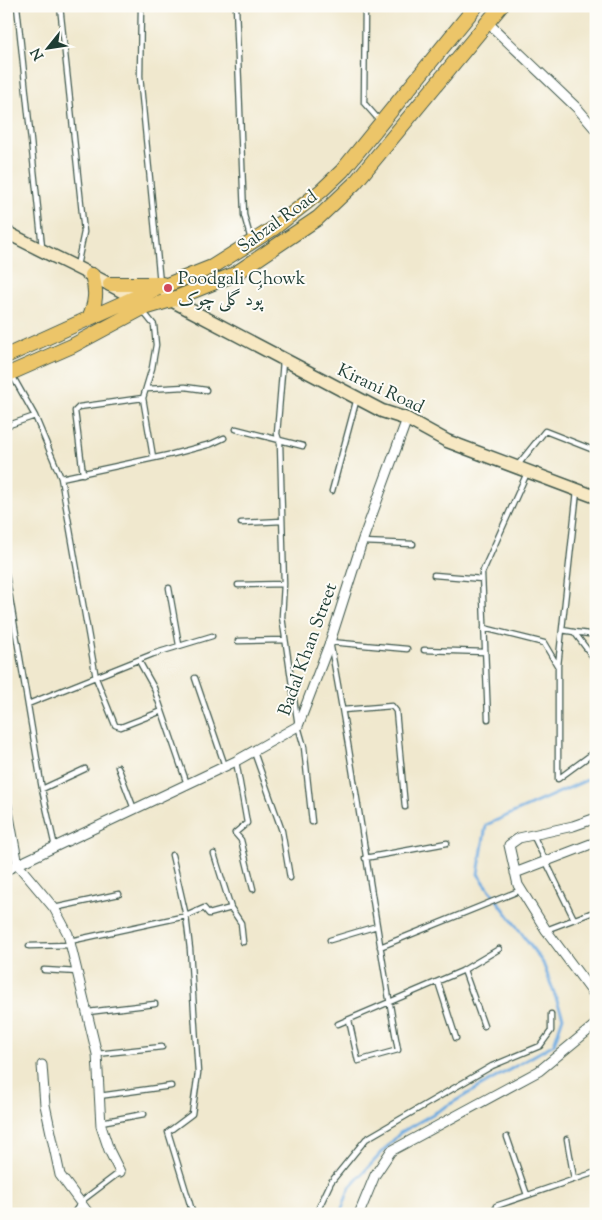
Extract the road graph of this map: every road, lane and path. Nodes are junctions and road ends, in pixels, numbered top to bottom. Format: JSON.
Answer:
{"nodes":[{"id":1,"x":17,"y":6,"type":"edge"},
{"id":2,"x":60,"y":6,"type":"edge"},
{"id":3,"x":141,"y":6,"type":"edge"},
{"id":4,"x":236,"y":6,"type":"edge"},
{"id":5,"x":365,"y":6,"type":"edge"},
{"id":6,"x":501,"y":6,"type":"edge"},
{"id":7,"x":472,"y":8,"type":"edge"},
{"id":8,"x":487,"y":22,"type":"junction"},
{"id":9,"x":381,"y":122,"type":"junction"},
{"id":10,"x":596,"y":130,"type":"edge"},
{"id":11,"x":6,"y":232,"type":"edge"},
{"id":12,"x":252,"y":243,"type":"junction"},
{"id":13,"x":42,"y":251,"type":"junction"},
{"id":14,"x":78,"y":266,"type":"junction"},
{"id":15,"x":92,"y":275,"type":"junction"},
{"id":16,"x":110,"y":284,"type":"junction"},
{"id":17,"x":165,"y":286,"type":"junction"},
{"id":18,"x":171,"y":300,"type":"junction"},
{"id":19,"x":138,"y":303,"type":"junction"},
{"id":20,"x":89,"y":318,"type":"junction"},
{"id":21,"x":6,"y":356,"type":"edge"},
{"id":22,"x":283,"y":360,"type":"junction"},
{"id":23,"x":8,"y":374,"type":"edge"},
{"id":24,"x":147,"y":389,"type":"junction"},
{"id":25,"x":206,"y":390,"type":"dead end"},
{"id":26,"x":143,"y":398,"type":"junction"},
{"id":27,"x":357,"y":398,"type":"junction"},
{"id":28,"x":36,"y":416,"type":"junction"},
{"id":29,"x":407,"y":419,"type":"junction"},
{"id":30,"x":9,"y":425,"type":"dead end"},
{"id":31,"x":236,"y":429,"type":"dead end"},
{"id":32,"x":224,"y":438,"type":"dead end"},
{"id":33,"x":279,"y":439,"type":"junction"},
{"id":34,"x":304,"y":446,"type":"dead end"},
{"id":35,"x":596,"y":451,"type":"edge"},
{"id":36,"x":153,"y":457,"type":"junction"},
{"id":37,"x":516,"y":467,"type":"junction"},
{"id":38,"x":528,"y":472,"type":"junction"},
{"id":39,"x":83,"y":474,"type":"junction"},
{"id":40,"x":61,"y":478,"type":"junction"},
{"id":41,"x":577,"y":490,"type":"junction"},
{"id":42,"x":332,"y":491,"type":"dead end"},
{"id":43,"x":596,"y":497,"type":"edge"},
{"id":44,"x":282,"y":521,"type":"junction"},
{"id":45,"x":241,"y":523,"type":"dead end"},
{"id":46,"x":362,"y":542,"type":"junction"},
{"id":47,"x":413,"y":544,"type":"dead end"},
{"id":48,"x":6,"y":574,"type":"edge"},
{"id":49,"x":434,"y":575,"type":"dead end"},
{"id":50,"x":482,"y":579,"type":"junction"},
{"id":51,"x":284,"y":584,"type":"junction"},
{"id":52,"x":238,"y":585,"type":"dead end"},
{"id":53,"x":169,"y":588,"type":"dead end"},
{"id":54,"x":484,"y":628,"type":"junction"},
{"id":55,"x":562,"y":630,"type":"junction"},
{"id":56,"x":574,"y":632,"type":"junction"},
{"id":57,"x":596,"y":635,"type":"edge"},
{"id":58,"x":212,"y":636,"type":"dead end"},
{"id":59,"x":284,"y":640,"type":"junction"},
{"id":60,"x":238,"y":641,"type":"dead end"},
{"id":61,"x":330,"y":642,"type":"junction"},
{"id":62,"x":179,"y":646,"type":"junction"},
{"id":63,"x":407,"y":649,"type":"dead end"},
{"id":64,"x":424,"y":650,"type":"dead end"},
{"id":65,"x":485,"y":652,"type":"junction"},
{"id":66,"x":139,"y":661,"type":"junction"},
{"id":67,"x":596,"y":661,"type":"edge"},
{"id":68,"x":558,"y":666,"type":"junction"},
{"id":69,"x":96,"y":678,"type":"junction"},
{"id":70,"x":195,"y":678,"type":"dead end"},
{"id":71,"x":28,"y":704,"type":"junction"},
{"id":72,"x":343,"y":710,"type":"junction"},
{"id":73,"x":162,"y":711,"type":"junction"},
{"id":74,"x":488,"y":719,"type":"dead end"},
{"id":75,"x":298,"y":726,"type":"junction"},
{"id":76,"x":596,"y":751,"type":"edge"},
{"id":77,"x":254,"y":752,"type":"junction"},
{"id":78,"x":236,"y":761,"type":"junction"},
{"id":79,"x":225,"y":766,"type":"junction"},
{"id":80,"x":118,"y":767,"type":"dead end"},
{"id":81,"x":85,"y":769,"type":"dead end"},
{"id":82,"x":187,"y":784,"type":"junction"},
{"id":83,"x":42,"y":789,"type":"junction"},
{"id":84,"x":6,"y":800,"type":"edge"},
{"id":85,"x":405,"y":807,"type":"dead end"},
{"id":86,"x":134,"y":809,"type":"junction"},
{"id":87,"x":7,"y":811,"type":"edge"},
{"id":88,"x":596,"y":818,"type":"edge"},
{"id":89,"x":312,"y":822,"type":"dead end"},
{"id":90,"x":533,"y":835,"type":"junction"},
{"id":91,"x":447,"y":843,"type":"dead end"},
{"id":92,"x":595,"y":843,"type":"edge"},
{"id":93,"x":55,"y":847,"type":"junction"},
{"id":94,"x":214,"y":854,"type":"dead end"},
{"id":95,"x":172,"y":855,"type":"dead end"},
{"id":96,"x":365,"y":858,"type":"junction"},
{"id":97,"x":544,"y":862,"type":"junction"},
{"id":98,"x":18,"y":865,"type":"junction"},
{"id":99,"x":6,"y":870,"type":"edge"},
{"id":100,"x":515,"y":873,"type":"junction"},
{"id":101,"x":290,"y":878,"type":"dead end"},
{"id":102,"x":253,"y":889,"type":"dead end"},
{"id":103,"x":517,"y":892,"type":"junction"},
{"id":104,"x":119,"y":894,"type":"dead end"},
{"id":105,"x":54,"y":908,"type":"junction"},
{"id":106,"x":231,"y":908,"type":"junction"},
{"id":107,"x":596,"y":911,"type":"edge"},
{"id":108,"x":186,"y":916,"type":"junction"},
{"id":109,"x":574,"y":919,"type":"junction"},
{"id":110,"x":377,"y":926,"type":"junction"},
{"id":111,"x":546,"y":930,"type":"junction"},
{"id":112,"x":330,"y":940,"type":"dead end"},
{"id":113,"x":244,"y":942,"type":"dead end"},
{"id":114,"x":70,"y":943,"type":"junction"},
{"id":115,"x":29,"y":946,"type":"dead end"},
{"id":116,"x":380,"y":948,"type":"junction"},
{"id":117,"x":498,"y":950,"type":"dead end"},
{"id":118,"x":44,"y":970,"type":"dead end"},
{"id":119,"x":464,"y":970,"type":"junction"},
{"id":120,"x":78,"y":972,"type":"junction"},
{"id":121,"x":438,"y":982,"type":"junction"},
{"id":122,"x":596,"y":998,"type":"edge"},
{"id":123,"x":156,"y":1004,"type":"dead end"},
{"id":124,"x":390,"y":1004,"type":"junction"},
{"id":125,"x":88,"y":1012,"type":"junction"},
{"id":126,"x":551,"y":1014,"type":"dead end"},
{"id":127,"x":349,"y":1020,"type":"junction"},
{"id":128,"x":338,"y":1024,"type":"dead end"},
{"id":129,"x":596,"y":1024,"type":"edge"},
{"id":130,"x":484,"y":1026,"type":"dead end"},
{"id":131,"x":456,"y":1038,"type":"dead end"},
{"id":132,"x":162,"y":1047,"type":"dead end"},
{"id":133,"x":97,"y":1054,"type":"junction"},
{"id":134,"x":42,"y":1065,"type":"dead end"},
{"id":135,"x":171,"y":1086,"type":"dead end"},
{"id":136,"x":99,"y":1096,"type":"junction"},
{"id":137,"x":144,"y":1114,"type":"dead end"},
{"id":138,"x":101,"y":1122,"type":"junction"},
{"id":139,"x":507,"y":1137,"type":"dead end"},
{"id":140,"x":567,"y":1139,"type":"dead end"},
{"id":141,"x":120,"y":1172,"type":"joint"},
{"id":142,"x":596,"y":1172,"type":"edge"},
{"id":143,"x":574,"y":1179,"type":"junction"},
{"id":144,"x":527,"y":1195,"type":"junction"},
{"id":145,"x":81,"y":1203,"type":"junction"},
{"id":146,"x":496,"y":1206,"type":"dead end"},
{"id":147,"x":73,"y":1214,"type":"edge"},
{"id":148,"x":89,"y":1214,"type":"edge"},
{"id":149,"x":193,"y":1214,"type":"edge"},
{"id":150,"x":316,"y":1214,"type":"edge"},
{"id":151,"x":359,"y":1214,"type":"edge"}],
"edges":[{"from":1,"to":13,"type":"lane"},
{"from":2,"to":14,"type":"lane"},
{"from":3,"to":17,"type":"lane"},
{"from":4,"to":12,"type":"lane"},
{"from":5,"to":9,"type":"lane"},
{"from":6,"to":8,"type":"main road","name":"Sabzal Road"},
{"from":7,"to":9,"type":"main road","name":"Sabzal Road"},
{"from":8,"to":10,"type":"street"},
{"from":8,"to":18,"type":"main road","name":"Sabzal Road"},
{"from":9,"to":12,"type":"main road","name":"Sabzal Road"},
{"from":11,"to":13,"type":"main road"},
{"from":12,"to":17,"type":"main road","name":"Sabzal Road"},
{"from":13,"to":14,"type":"main road"},
{"from":14,"to":15,"type":"main road"},
{"from":15,"to":16,"type":"main road"},
{"from":15,"to":20,"type":"main road"},
{"from":16,"to":17,"type":"main road"},
{"from":16,"to":19,"type":"main road"},
{"from":17,"to":18,"type":"main road","name":"Kirani Road"},
{"from":17,"to":19,"type":"main road","name":"Sabzal Road"},
{"from":18,"to":19,"type":"main road","name":"Sabzal Road"},
{"from":18,"to":22,"type":"main road","name":"Kirani Road"},
{"from":19,"to":20,"type":"main road","name":"Sabzal Road"},
{"from":19,"to":23,"type":"main road","name":"Sabzal Road"},
{"from":19,"to":24,"type":"lane"},
{"from":20,"to":21,"type":"main road","name":"Sabzal Road"},
{"from":22,"to":27,"type":"main road","name":"Kirani Road"},
{"from":22,"to":33,"type":"lane"},
{"from":23,"to":28,"type":"lane"},
{"from":24,"to":25,"type":"lane"},
{"from":24,"to":26,"type":"lane"},
{"from":26,"to":36,"type":"lane"},
{"from":26,"to":39,"type":"lane"},
{"from":27,"to":29,"type":"main road","name":"Kirani Road"},
{"from":27,"to":42,"type":"lane"},
{"from":28,"to":30,"type":"lane"},
{"from":28,"to":40,"type":"lane"},
{"from":29,"to":37,"type":"main road","name":"Kirani Road"},
{"from":29,"to":46,"type":"street","name":"Badal Khan Street"},
{"from":31,"to":33,"type":"lane"},
{"from":32,"to":36,"type":"lane"},
{"from":33,"to":34,"type":"lane"},
{"from":33,"to":44,"type":"lane"},
{"from":35,"to":37,"type":"lane"},
{"from":36,"to":39,"type":"lane"},
{"from":37,"to":38,"type":"main road","name":"Kirani Road"},
{"from":38,"to":41,"type":"main road","name":"Kirani Road"},
{"from":38,"to":50,"type":"lane"},
{"from":39,"to":40,"type":"lane"},
{"from":40,"to":69,"type":"lane"},
{"from":41,"to":43,"type":"main road","name":"Kirani Road"},
{"from":41,"to":55,"type":"lane"},
{"from":44,"to":45,"type":"lane"},
{"from":44,"to":51,"type":"lane"},
{"from":46,"to":47,"type":"lane"},
{"from":46,"to":61,"type":"street","name":"Badal Khan Street"},
{"from":48,"to":71,"type":"lane"},
{"from":49,"to":50,"type":"lane"},
{"from":50,"to":54,"type":"lane"},
{"from":51,"to":52,"type":"lane"},
{"from":51,"to":59,"type":"lane"},
{"from":53,"to":62,"type":"lane"},
{"from":54,"to":65,"type":"lane"},
{"from":54,"to":68,"type":"lane"},
{"from":55,"to":56,"type":"lane"},
{"from":55,"to":68,"type":"lane"},
{"from":56,"to":57,"type":"lane"},
{"from":56,"to":67,"type":"lane"},
{"from":58,"to":62,"type":"lane"},
{"from":59,"to":60,"type":"lane"},
{"from":59,"to":75,"type":"lane"},
{"from":61,"to":63,"type":"lane"},
{"from":61,"to":72,"type":"lane"},
{"from":61,"to":75,"type":"street","name":"Badal Khan Street"},
{"from":62,"to":66,"type":"lane"},
{"from":64,"to":65,"type":"lane"},
{"from":65,"to":74,"type":"lane"},
{"from":66,"to":69,"type":"lane"},
{"from":66,"to":73,"type":"lane"},
{"from":68,"to":76,"type":"lane"},
{"from":69,"to":71,"type":"lane"},
{"from":69,"to":73,"type":"lane"},
{"from":70,"to":79,"type":"lane"},
{"from":71,"to":83,"type":"lane"},
{"from":72,"to":85,"type":"lane"},
{"from":72,"to":96,"type":"lane"},
{"from":73,"to":82,"type":"lane"},
{"from":75,"to":77,"type":"street","name":"Badal Khan Street"},
{"from":75,"to":89,"type":"lane"},
{"from":77,"to":78,"type":"street","name":"Badal Khan Street"},
{"from":77,"to":101,"type":"lane"},
{"from":78,"to":79,"type":"street","name":"Badal Khan Street"},
{"from":78,"to":102,"type":"lane"},
{"from":79,"to":82,"type":"street","name":"Badal Khan Street"},
{"from":80,"to":86,"type":"lane"},
{"from":81,"to":83,"type":"lane"},
{"from":82,"to":86,"type":"street","name":"Badal Khan Street"},
{"from":83,"to":93,"type":"lane"},
{"from":84,"to":87,"type":"street"},
{"from":86,"to":93,"type":"street","name":"Badal Khan Street"},
{"from":87,"to":98,"type":"street"},
{"from":88,"to":90,"type":"street"},
{"from":90,"to":97,"type":"lane"},
{"from":90,"to":100,"type":"street"},
{"from":91,"to":96,"type":"lane"},
{"from":92,"to":97,"type":"street"},
{"from":93,"to":98,"type":"street","name":"Badal Khan Street"},
{"from":94,"to":106,"type":"lane"},
{"from":95,"to":108,"type":"lane"},
{"from":96,"to":110,"type":"lane"},
{"from":97,"to":100,"type":"street"},
{"from":97,"to":109,"type":"lane"},
{"from":98,"to":99,"type":"street","name":"Badal Khan Street"},
{"from":98,"to":105,"type":"street"},
{"from":100,"to":103,"type":"street"},
{"from":103,"to":111,"type":"street"},
{"from":103,"to":116,"type":"lane"},
{"from":104,"to":105,"type":"lane"},
{"from":105,"to":114,"type":"street"},
{"from":106,"to":108,"type":"lane"},
{"from":106,"to":113,"type":"lane"},
{"from":107,"to":109,"type":"lane"},
{"from":108,"to":114,"type":"lane"},
{"from":108,"to":149,"type":"lane"},
{"from":109,"to":111,"type":"lane"},
{"from":110,"to":112,"type":"lane"},
{"from":110,"to":116,"type":"lane"},
{"from":111,"to":122,"type":"street"},
{"from":114,"to":115,"type":"lane"},
{"from":114,"to":120,"type":"street"},
{"from":116,"to":124,"type":"lane"},
{"from":117,"to":119,"type":"lane"},
{"from":118,"to":120,"type":"lane"},
{"from":119,"to":121,"type":"lane"},
{"from":119,"to":130,"type":"lane"},
{"from":120,"to":125,"type":"street"},
{"from":121,"to":124,"type":"lane"},
{"from":121,"to":131,"type":"lane"},
{"from":123,"to":125,"type":"lane"},
{"from":124,"to":127,"type":"lane"},
{"from":124,"to":127,"type":"lane"},
{"from":125,"to":133,"type":"street"},
{"from":126,"to":150,"type":"lane"},
{"from":127,"to":128,"type":"lane"},
{"from":129,"to":151,"type":"street"},
{"from":132,"to":133,"type":"lane"},
{"from":133,"to":136,"type":"street"},
{"from":134,"to":145,"type":"street"},
{"from":135,"to":136,"type":"lane"},
{"from":136,"to":138,"type":"street"},
{"from":137,"to":138,"type":"lane"},
{"from":138,"to":141,"type":"street"},
{"from":139,"to":144,"type":"lane"},
{"from":140,"to":143,"type":"lane"},
{"from":141,"to":145,"type":"lane"},
{"from":142,"to":143,"type":"lane"},
{"from":143,"to":144,"type":"lane"},
{"from":144,"to":146,"type":"lane"},
{"from":145,"to":147,"type":"lane"},
{"from":145,"to":148,"type":"street"}]}
